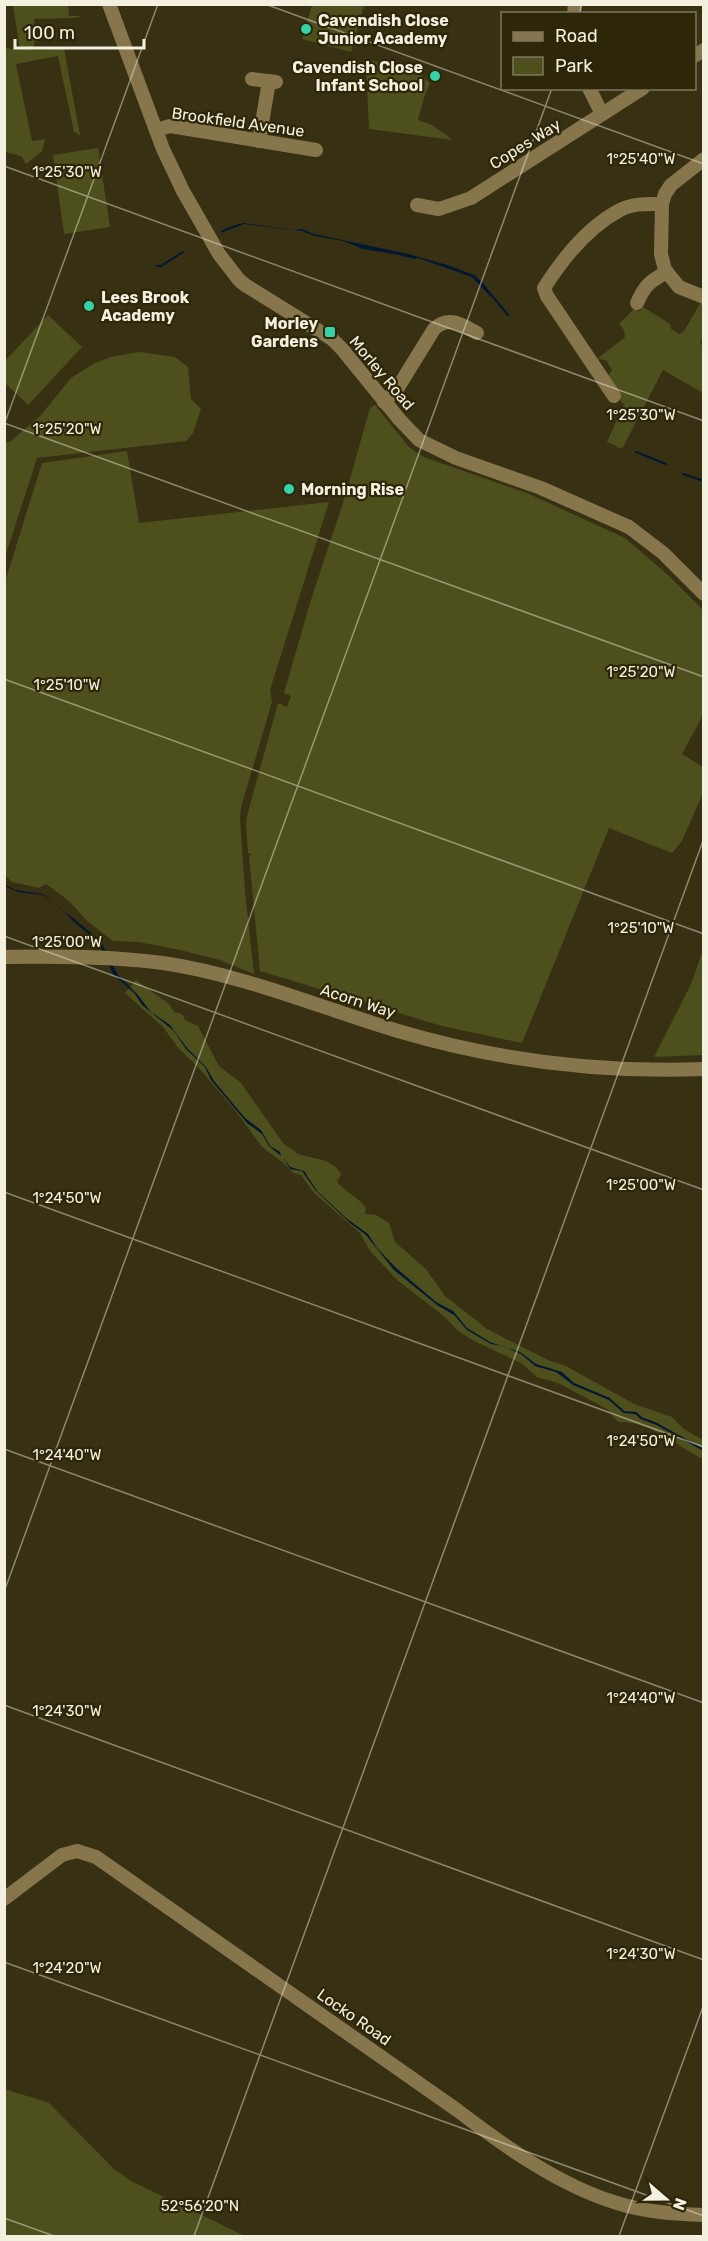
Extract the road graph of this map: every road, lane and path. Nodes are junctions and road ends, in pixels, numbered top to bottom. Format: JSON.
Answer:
{"nodes":[{"id":1,"x":109,"y":4,"type":"edge"},
{"id":2,"x":252,"y":79,"type":"dead end"},
{"id":3,"x":590,"y":90,"type":"edge"},
{"id":4,"x":640,"y":90,"type":"edge"},
{"id":5,"x":602,"y":114,"type":"junction"},
{"id":6,"x":156,"y":130,"type":"junction"},
{"id":7,"x":259,"y":141,"type":"junction"},
{"id":8,"x":316,"y":150,"type":"dead end"},
{"id":9,"x":704,"y":159,"type":"edge"},
{"id":10,"x":662,"y":204,"type":"junction"},
{"id":11,"x":417,"y":205,"type":"dead end"},
{"id":12,"x":667,"y":272,"type":"junction"},
{"id":13,"x":704,"y":297,"type":"edge"},
{"id":14,"x":637,"y":303,"type":"dead end"},
{"id":15,"x":477,"y":333,"type":"dead end"},
{"id":16,"x":614,"y":396,"type":"dead end"},
{"id":17,"x":384,"y":402,"type":"junction"},
{"id":18,"x":704,"y":594,"type":"edge"},
{"id":19,"x":4,"y":957,"type":"edge"},
{"id":20,"x":704,"y":1069,"type":"edge"},
{"id":21,"x":4,"y":1899,"type":"edge"},
{"id":22,"x":704,"y":2215,"type":"edge"}],
"edges":[{"from":1,"to":6,"type":"street","name":"Morley Road"},
{"from":2,"to":7,"type":"street"},
{"from":3,"to":5,"type":"street"},
{"from":4,"to":5,"type":"street","name":"Copes Way"},
{"from":5,"to":11,"type":"street","name":"Copes Way"},
{"from":6,"to":7,"type":"street","name":"Brookfield Avenue"},
{"from":6,"to":17,"type":"street","name":"Morley Road"},
{"from":7,"to":8,"type":"street","name":"Brookfield Avenue"},
{"from":9,"to":10,"type":"street"},
{"from":10,"to":12,"type":"street"},
{"from":10,"to":16,"type":"street"},
{"from":12,"to":13,"type":"street"},
{"from":12,"to":14,"type":"street"},
{"from":15,"to":17,"type":"street"},
{"from":17,"to":18,"type":"street","name":"Morley Road"},
{"from":19,"to":20,"type":"street","name":"Acorn Way"},
{"from":21,"to":22,"type":"street","name":"Locko Road"}]}
